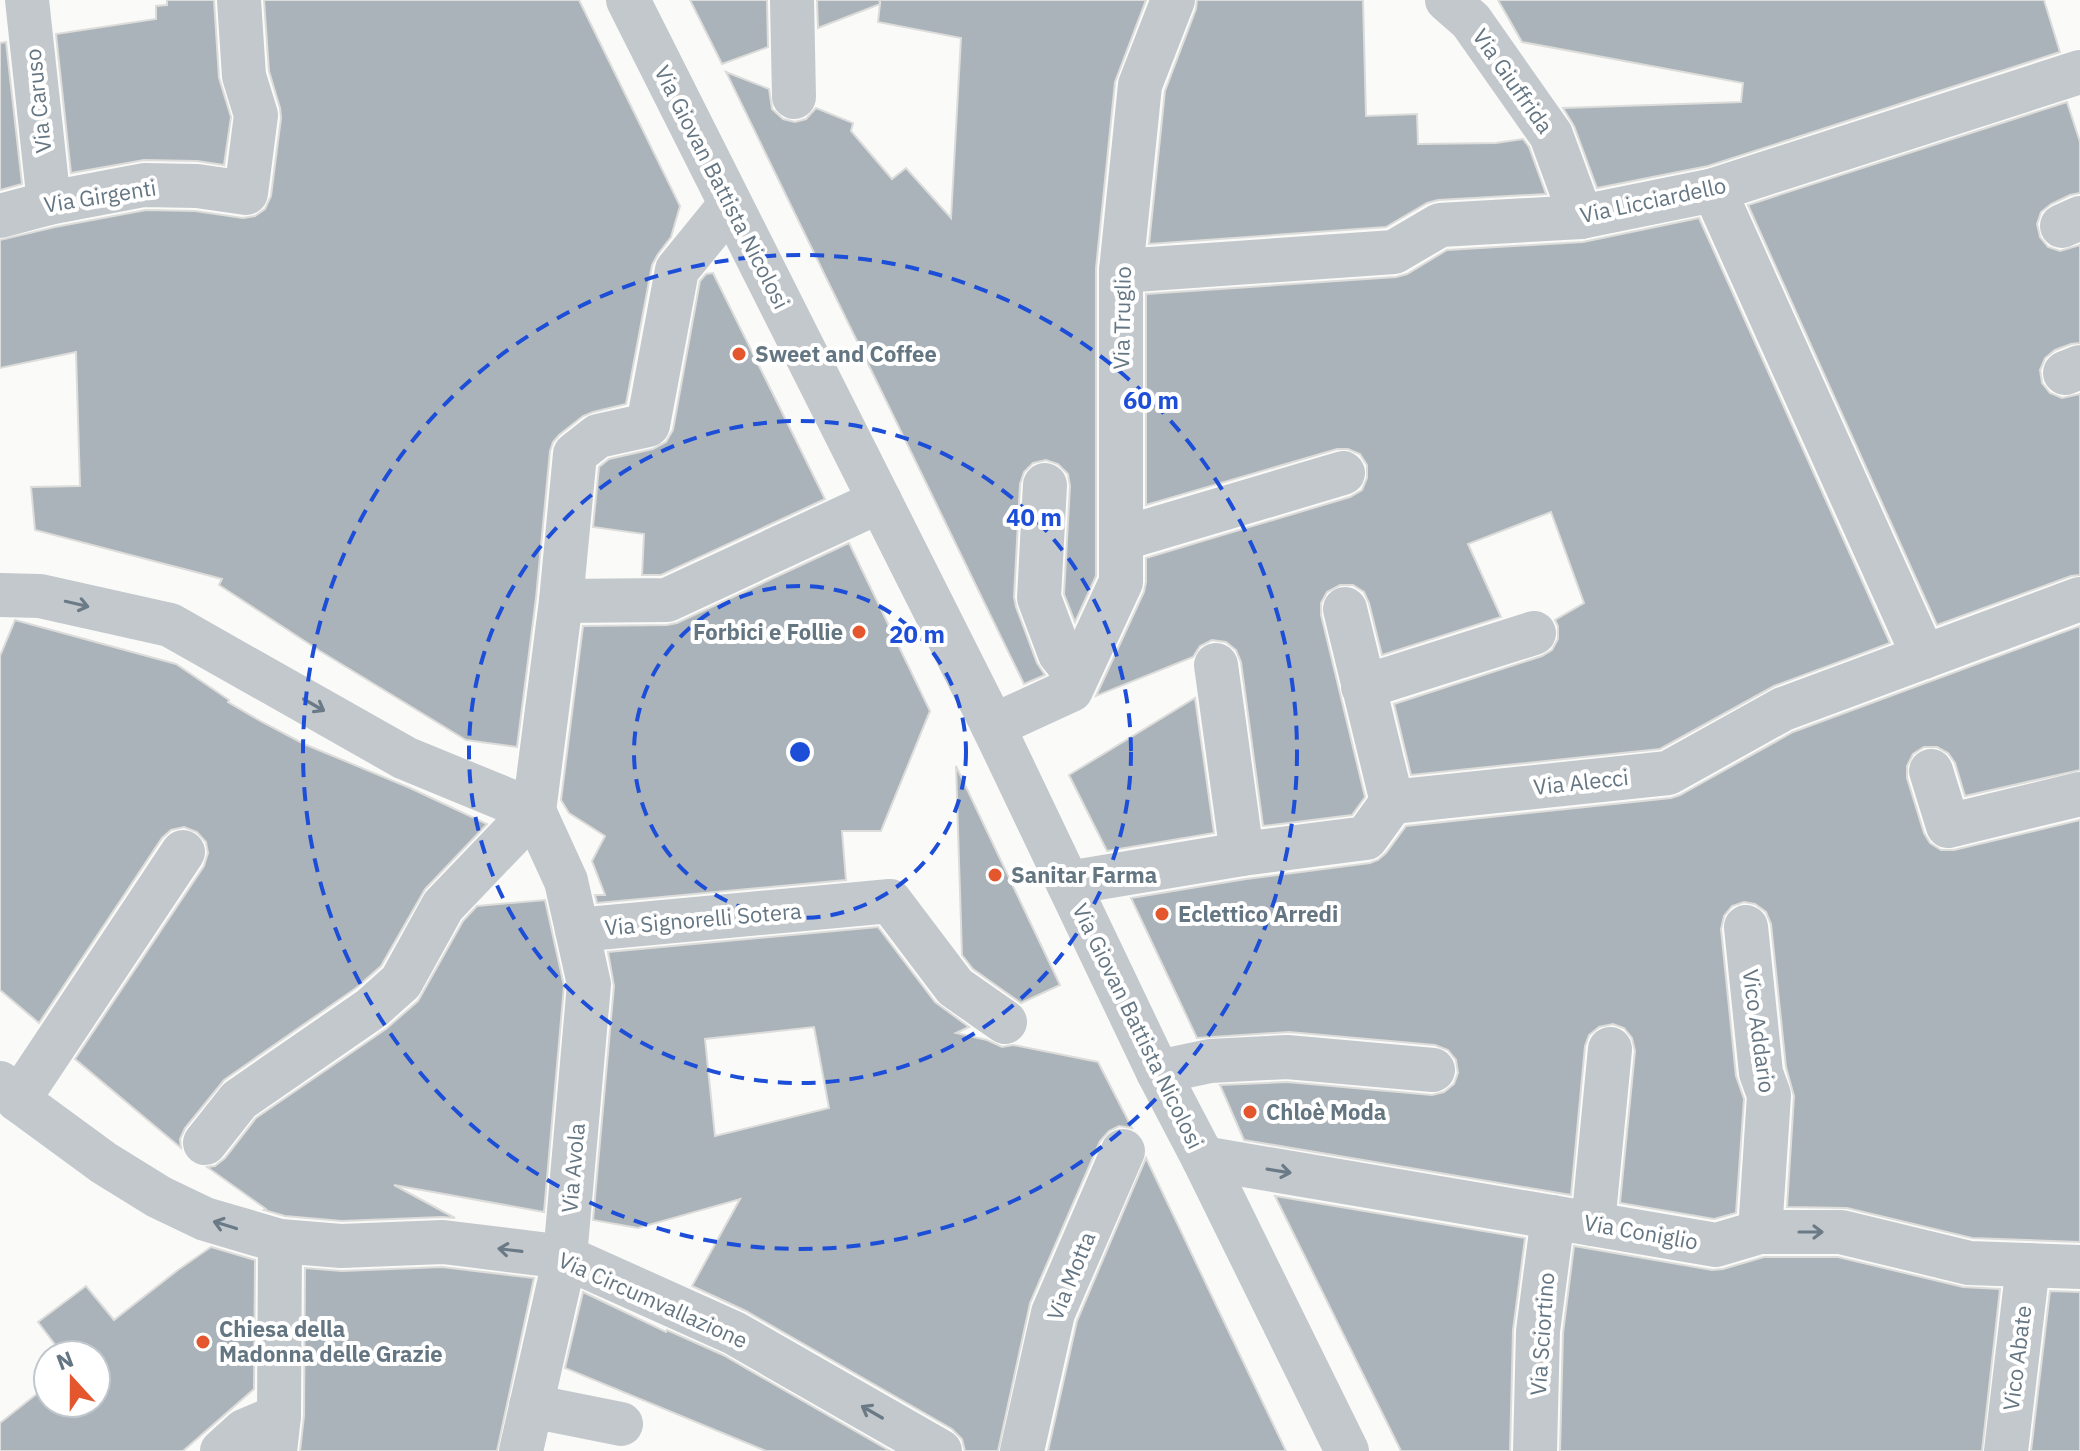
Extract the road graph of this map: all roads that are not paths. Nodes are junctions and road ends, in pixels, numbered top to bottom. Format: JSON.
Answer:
{"nodes":[{"id":1,"x":27,"y":0,"type":"edge"},
{"id":2,"x":239,"y":0,"type":"edge"},
{"id":3,"x":628,"y":0,"type":"edge"},
{"id":4,"x":792,"y":0,"type":"edge"},
{"id":5,"x":1173,"y":0,"type":"edge"},
{"id":6,"x":1447,"y":0,"type":"edge"},
{"id":7,"x":16,"y":51,"type":"edge"},
{"id":8,"x":2080,"y":72,"type":"edge"},
{"id":9,"x":794,"y":97,"type":"dead end"},
{"id":10,"x":1714,"y":190,"type":"junction"},
{"id":11,"x":49,"y":203,"type":"junction"},
{"id":12,"x":730,"y":205,"type":"junction"},
{"id":13,"x":0,"y":216,"type":"edge"},
{"id":14,"x":1581,"y":217,"type":"junction"},
{"id":15,"x":1121,"y":271,"type":"junction"},
{"id":16,"x":1343,"y":473,"type":"dead end"},
{"id":17,"x":1045,"y":485,"type":"dead end"},
{"id":18,"x":880,"y":501,"type":"junction"},
{"id":19,"x":1121,"y":539,"type":"junction"},
{"id":20,"x":0,"y":596,"type":"edge"},
{"id":21,"x":2080,"y":599,"type":"edge"},
{"id":22,"x":561,"y":601,"type":"junction"},
{"id":23,"x":1345,"y":609,"type":"dead end"},
{"id":24,"x":1534,"y":633,"type":"dead end"},
{"id":25,"x":1924,"y":657,"type":"junction"},
{"id":26,"x":1216,"y":665,"type":"dead end"},
{"id":27,"x":1077,"y":675,"type":"junction"},
{"id":28,"x":1363,"y":687,"type":"junction"},
{"id":29,"x":993,"y":726,"type":"junction"},
{"id":30,"x":1931,"y":771,"type":"dead end"},
{"id":31,"x":2080,"y":794,"type":"edge"},
{"id":32,"x":1392,"y":802,"type":"junction"},
{"id":33,"x":534,"y":811,"type":"junction"},
{"id":34,"x":183,"y":852,"type":"dead end"},
{"id":35,"x":1242,"y":854,"type":"junction"},
{"id":36,"x":1068,"y":883,"type":"junction"},
{"id":37,"x":1746,"y":927,"type":"dead end"},
{"id":38,"x":577,"y":930,"type":"junction"},
{"id":39,"x":1005,"y":1022,"type":"dead end"},
{"id":40,"x":1610,"y":1049,"type":"dead end"},
{"id":41,"x":1433,"y":1070,"type":"dead end"},
{"id":42,"x":1158,"y":1072,"type":"junction"},
{"id":43,"x":9,"y":1091,"type":"edge"},
{"id":44,"x":205,"y":1143,"type":"dead end"},
{"id":45,"x":1123,"y":1151,"type":"dead end"},
{"id":46,"x":1203,"y":1158,"type":"junction"},
{"id":47,"x":1573,"y":1220,"type":"junction"},
{"id":48,"x":1760,"y":1232,"type":"junction"},
{"id":49,"x":280,"y":1241,"type":"junction"},
{"id":50,"x":565,"y":1257,"type":"junction"},
{"id":51,"x":2028,"y":1265,"type":"junction"},
{"id":52,"x":2080,"y":1267,"type":"edge"},
{"id":53,"x":531,"y":1406,"type":"junction"},
{"id":54,"x":621,"y":1424,"type":"dead end"},
{"id":55,"x":277,"y":1434,"type":"edge"},
{"id":56,"x":222,"y":1451,"type":"edge"},
{"id":57,"x":521,"y":1451,"type":"edge"},
{"id":58,"x":940,"y":1451,"type":"edge"},
{"id":59,"x":1022,"y":1451,"type":"edge"},
{"id":60,"x":1347,"y":1451,"type":"edge"},
{"id":61,"x":1535,"y":1451,"type":"edge"},
{"id":62,"x":2006,"y":1451,"type":"edge"}],
"edges":[{"from":1,"to":7,"type":"street","name":"Via Caruso"},
{"from":2,"to":11,"type":"street","name":"Via Girgenti"},
{"from":3,"to":12,"type":"street","name":"Via Giovan Battista Nicolosi"},
{"from":4,"to":9,"type":"street"},
{"from":5,"to":15,"type":"street","name":"Via Truglio"},
{"from":6,"to":14,"type":"street","name":"Via Giuffrida"},
{"from":7,"to":11,"type":"street","name":"Via Caruso"},
{"from":8,"to":10,"type":"street","name":"Via Licciardello"},
{"from":10,"to":14,"type":"street","name":"Via Licciardello"},
{"from":10,"to":25,"type":"street"},
{"from":11,"to":13,"type":"street","name":"Via Girgenti"},
{"from":12,"to":18,"type":"street","name":"Via Giovan Battista Nicolosi"},
{"from":12,"to":22,"type":"street"},
{"from":14,"to":15,"type":"street","name":"Via Licciardello"},
{"from":15,"to":19,"type":"street","name":"Via Truglio"},
{"from":16,"to":19,"type":"street"},
{"from":17,"to":27,"type":"street"},
{"from":18,"to":22,"type":"street"},
{"from":18,"to":29,"type":"street","name":"Via Giovan Battista Nicolosi"},
{"from":19,"to":27,"type":"street","name":"Via Truglio"},
{"from":20,"to":33,"type":"street","one_way":true},
{"from":21,"to":25,"type":"street","name":"Via Alecci"},
{"from":22,"to":33,"type":"street"},
{"from":23,"to":28,"type":"street"},
{"from":24,"to":28,"type":"street"},
{"from":25,"to":32,"type":"street","name":"Via Alecci"},
{"from":26,"to":35,"type":"street"},
{"from":27,"to":29,"type":"street","name":"Via Truglio"},
{"from":28,"to":32,"type":"street"},
{"from":29,"to":36,"type":"street","name":"Via Giovan Battista Nicolosi"},
{"from":30,"to":31,"type":"street"},
{"from":32,"to":35,"type":"street"},
{"from":33,"to":38,"type":"street","name":"Via Signorelli Sotera"},
{"from":33,"to":44,"type":"street"},
{"from":34,"to":43,"type":"street"},
{"from":35,"to":36,"type":"street"},
{"from":36,"to":42,"type":"street","name":"Via Giovan Battista Nicolosi"},
{"from":37,"to":48,"type":"street","name":"Vico Addario"},
{"from":38,"to":39,"type":"street","name":"Via Signorelli Sotera"},
{"from":38,"to":50,"type":"street","name":"Via Avola"},
{"from":40,"to":47,"type":"street","name":"Via Sciortino"},
{"from":41,"to":42,"type":"street"},
{"from":42,"to":46,"type":"street","name":"Via Giovan Battista Nicolosi"},
{"from":49,"to":43,"type":"street","name":"Via Circumvallazione","one_way":true},
{"from":45,"to":59,"type":"street","name":"Via Motta"},
{"from":46,"to":47,"type":"street","name":"Via Coniglio","one_way":true},
{"from":46,"to":60,"type":"street","name":"Via Giovan Battista Nicolosi"},
{"from":47,"to":48,"type":"street","name":"Via Coniglio"},
{"from":47,"to":61,"type":"street","name":"Via Sciortino"},
{"from":48,"to":51,"type":"street","name":"Via Coniglio","one_way":true},
{"from":50,"to":49,"type":"street","name":"Via Circumvallazione","one_way":true},
{"from":49,"to":55,"type":"street"},
{"from":50,"to":53,"type":"street","name":"Via Avola"},
{"from":58,"to":50,"type":"street","name":"Via Circumvallazione","one_way":true},
{"from":51,"to":52,"type":"street","name":"Via Coniglio"},
{"from":51,"to":62,"type":"street","name":"Vico Abate"},
{"from":53,"to":54,"type":"street"},
{"from":53,"to":57,"type":"street","name":"Via Avola"},
{"from":55,"to":56,"type":"street"}]}
